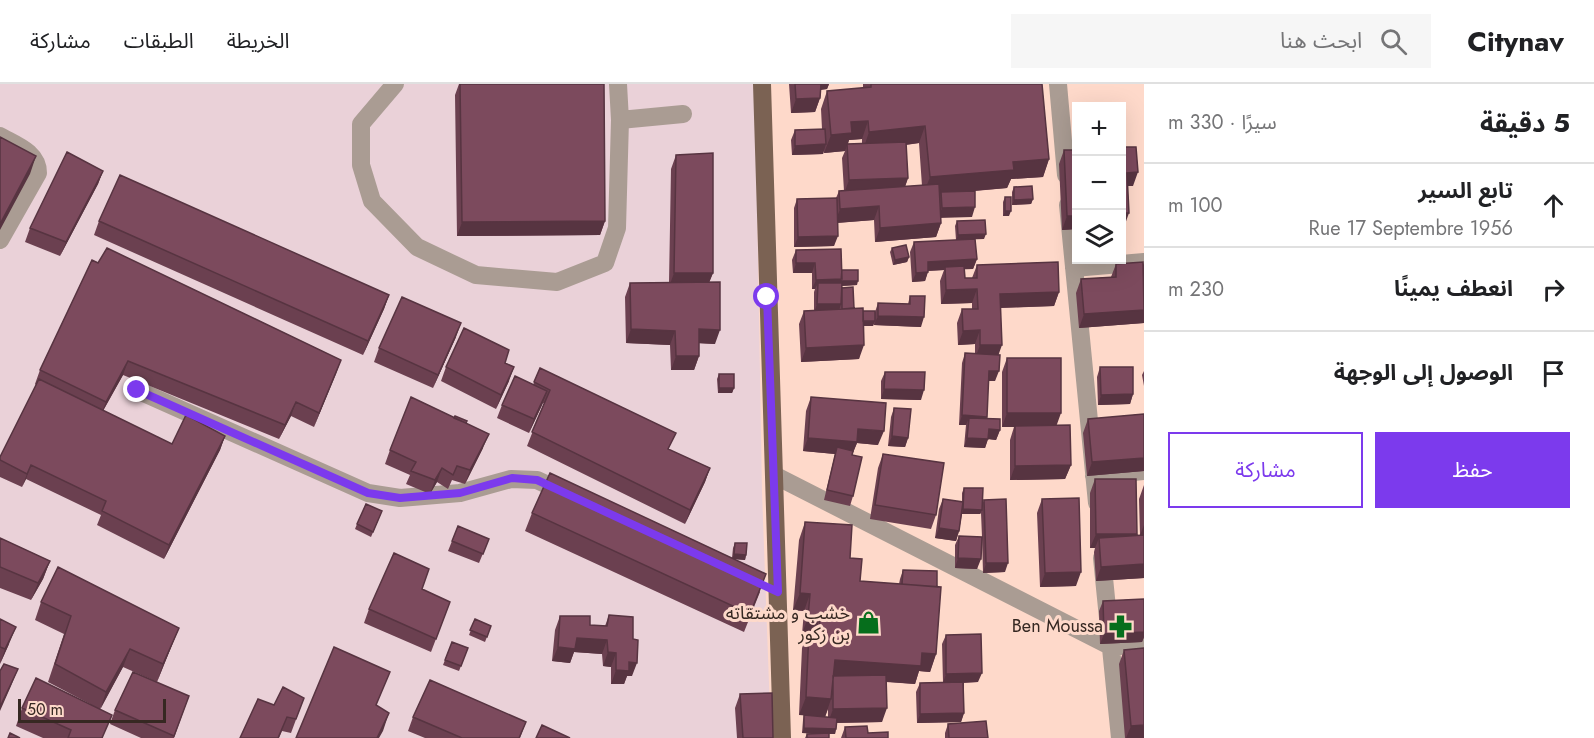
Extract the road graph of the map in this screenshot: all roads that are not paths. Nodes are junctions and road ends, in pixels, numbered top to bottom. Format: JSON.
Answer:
{"nodes":[{"id":1,"x":395,"y":84,"type":"edge"},
{"id":2,"x":618,"y":84,"type":"edge"},
{"id":3,"x":762,"y":84,"type":"edge"},
{"id":4,"x":1058,"y":84,"type":"edge"},
{"id":5,"x":683,"y":114,"type":"dead end"},
{"id":6,"x":620,"y":120,"type":"junction"},
{"id":7,"x":0,"y":136,"type":"edge"},
{"id":8,"x":0,"y":240,"type":"edge"},
{"id":9,"x":1144,"y":262,"type":"edge"},
{"id":10,"x":1074,"y":268,"type":"junction"},
{"id":11,"x":137,"y":390,"type":"dead end"},
{"id":12,"x":1144,"y":471,"type":"edge"},
{"id":13,"x":774,"y":475,"type":"junction"},
{"id":14,"x":1094,"y":476,"type":"junction"},
{"id":15,"x":579,"y":499,"type":"edge"},
{"id":16,"x":1099,"y":521,"type":"edge"},
{"id":17,"x":1101,"y":544,"type":"edge"},
{"id":18,"x":757,"y":582,"type":"edge"},
{"id":19,"x":778,"y":592,"type":"junction"},
{"id":20,"x":1144,"y":643,"type":"edge"},
{"id":21,"x":1112,"y":647,"type":"junction"},
{"id":22,"x":782,"y":738,"type":"edge"},
{"id":23,"x":1120,"y":738,"type":"edge"}],
"edges":[{"from":1,"to":6,"type":"street"},
{"from":2,"to":6,"type":"street"},
{"from":3,"to":13,"type":"main road"},
{"from":4,"to":10,"type":"street"},
{"from":5,"to":6,"type":"street"},
{"from":7,"to":8,"type":"street"},
{"from":9,"to":10,"type":"street"},
{"from":10,"to":14,"type":"street"},
{"from":11,"to":15,"type":"street"},
{"from":12,"to":14,"type":"street"},
{"from":13,"to":19,"type":"main road"},
{"from":13,"to":21,"type":"street"},
{"from":14,"to":16,"type":"street"},
{"from":17,"to":21,"type":"street"},
{"from":18,"to":19,"type":"street"},
{"from":19,"to":22,"type":"main road"},
{"from":20,"to":21,"type":"street"},
{"from":21,"to":23,"type":"street"}]}
